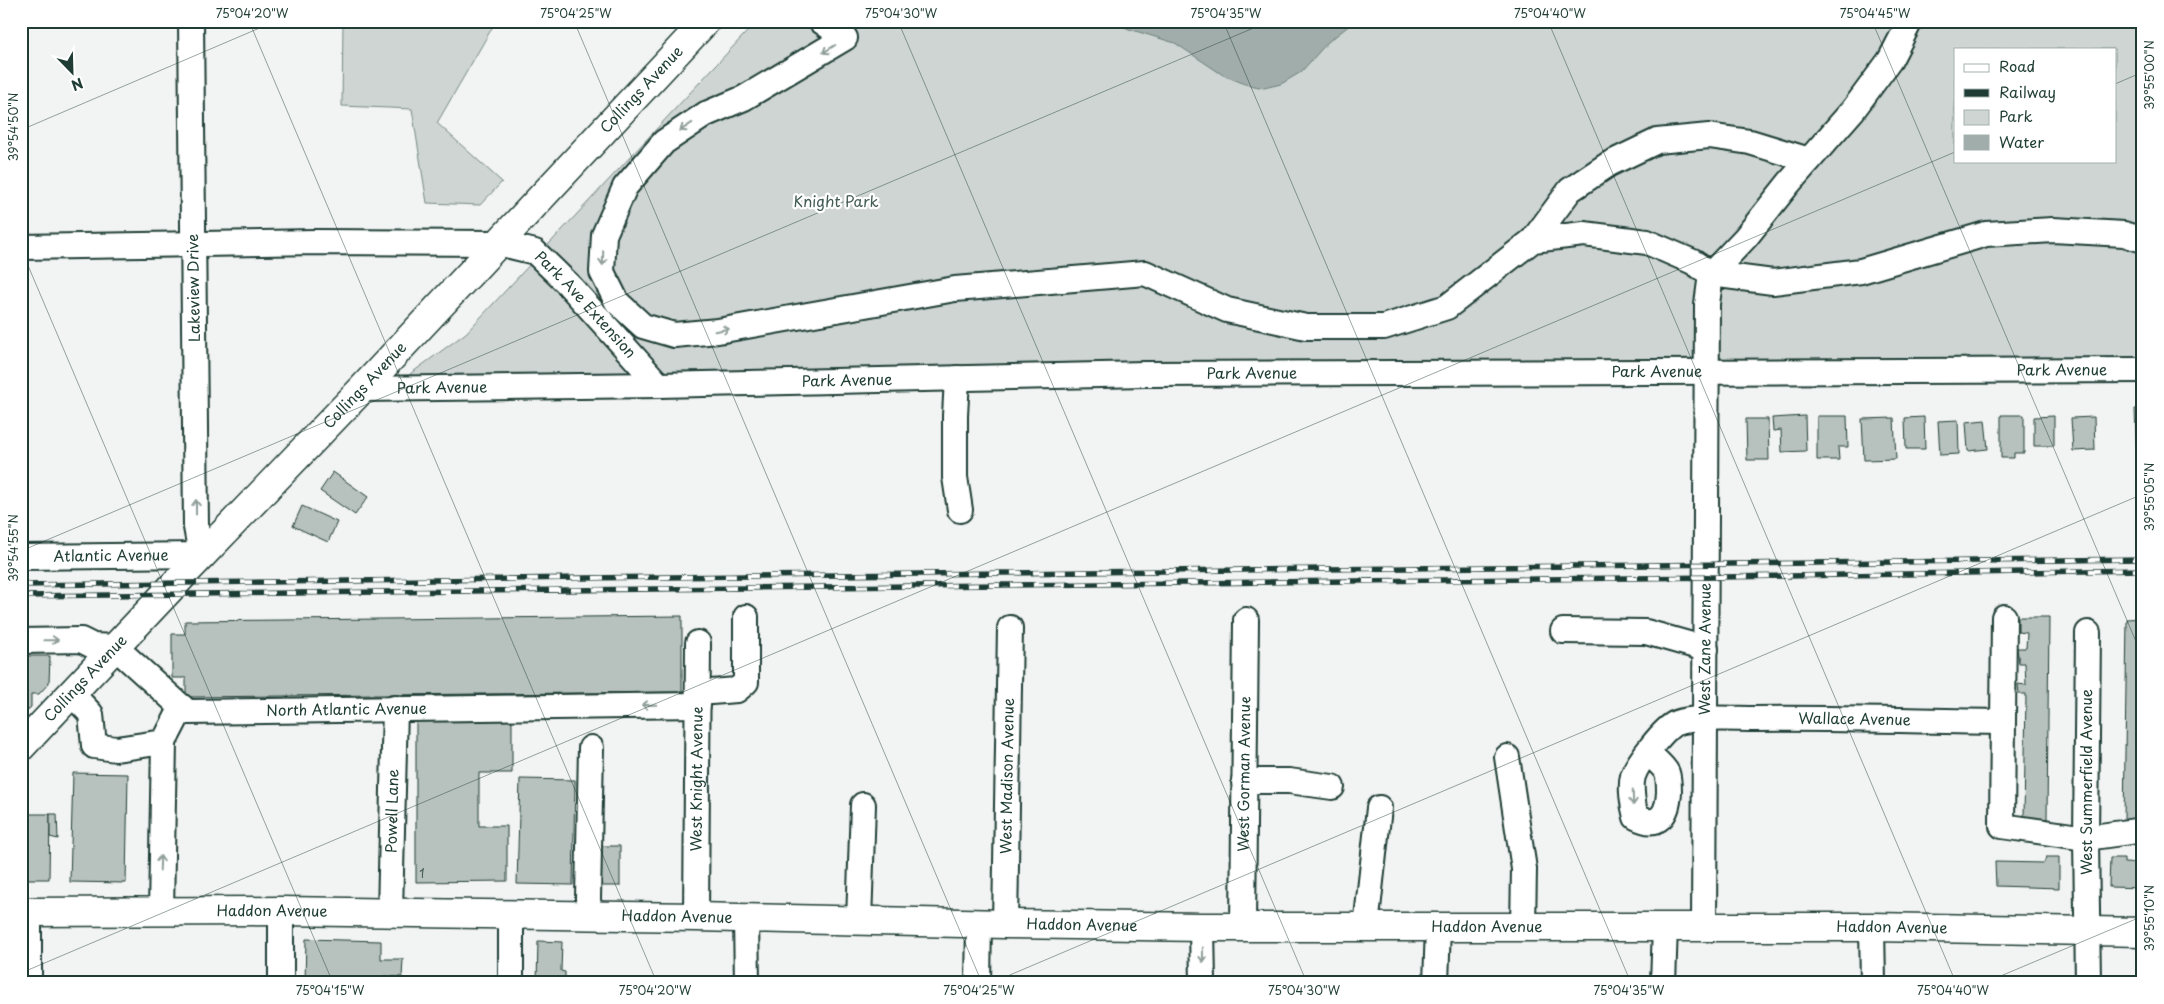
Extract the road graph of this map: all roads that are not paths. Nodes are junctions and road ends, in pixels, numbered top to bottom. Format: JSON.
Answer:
{"nodes":[{"id":1,"x":191,"y":21,"type":"edge"},
{"id":2,"x":706,"y":21,"type":"edge"},
{"id":3,"x":821,"y":21,"type":"edge"},
{"id":4,"x":1910,"y":21,"type":"edge"},
{"id":5,"x":1809,"y":160,"type":"junction"},
{"id":6,"x":1533,"y":240,"type":"junction"},
{"id":7,"x":2143,"y":240,"type":"edge"},
{"id":8,"x":498,"y":243,"type":"junction"},
{"id":9,"x":194,"y":244,"type":"junction"},
{"id":10,"x":21,"y":247,"type":"edge"},
{"id":11,"x":1711,"y":274,"type":"junction"},
{"id":12,"x":2143,"y":370,"type":"edge"},
{"id":13,"x":1708,"y":371,"type":"junction"},
{"id":14,"x":957,"y":378,"type":"junction"},
{"id":15,"x":659,"y":385,"type":"junction"},
{"id":16,"x":362,"y":389,"type":"junction"},
{"id":17,"x":960,"y":510,"type":"dead end"},
{"id":18,"x":202,"y":555,"type":"junction"},
{"id":19,"x":21,"y":557,"type":"edge"},
{"id":20,"x":746,"y":617,"type":"dead end"},
{"id":21,"x":2004,"y":617,"type":"dead end"},
{"id":22,"x":1246,"y":620,"type":"dead end"},
{"id":23,"x":1010,"y":628,"type":"dead end"},
{"id":24,"x":1563,"y":631,"type":"dead end"},
{"id":25,"x":2088,"y":633,"type":"dead end"},
{"id":26,"x":21,"y":641,"type":"edge"},
{"id":27,"x":698,"y":643,"type":"dead end"},
{"id":28,"x":114,"y":647,"type":"junction"},
{"id":29,"x":1706,"y":649,"type":"junction"},
{"id":30,"x":71,"y":694,"type":"junction"},
{"id":31,"x":698,"y":699,"type":"junction"},
{"id":32,"x":182,"y":707,"type":"junction"},
{"id":33,"x":395,"y":708,"type":"junction"},
{"id":34,"x":1706,"y":720,"type":"junction"},
{"id":35,"x":2002,"y":722,"type":"junction"},
{"id":36,"x":164,"y":742,"type":"junction"},
{"id":37,"x":21,"y":747,"type":"edge"},
{"id":38,"x":591,"y":748,"type":"dead end"},
{"id":39,"x":1648,"y":753,"type":"dead end"},
{"id":40,"x":1507,"y":757,"type":"dead end"},
{"id":41,"x":1244,"y":781,"type":"junction"},
{"id":42,"x":1332,"y":787,"type":"dead end"},
{"id":43,"x":863,"y":805,"type":"dead end"},
{"id":44,"x":1379,"y":808,"type":"dead end"},
{"id":45,"x":2143,"y":830,"type":"edge"},
{"id":46,"x":2086,"y":838,"type":"junction"},
{"id":47,"x":281,"y":911,"type":"junction"},
{"id":48,"x":25,"y":912,"type":"edge"},
{"id":49,"x":161,"y":912,"type":"junction"},
{"id":50,"x":390,"y":912,"type":"junction"},
{"id":51,"x":511,"y":914,"type":"junction"},
{"id":52,"x":589,"y":916,"type":"junction"},
{"id":53,"x":696,"y":917,"type":"junction"},
{"id":54,"x":746,"y":919,"type":"junction"},
{"id":55,"x":859,"y":921,"type":"junction"},
{"id":56,"x":992,"y":924,"type":"junction"},
{"id":57,"x":1243,"y":926,"type":"junction"},
{"id":58,"x":1202,"y":927,"type":"junction"},
{"id":59,"x":1366,"y":927,"type":"junction"},
{"id":60,"x":1438,"y":927,"type":"junction"},
{"id":61,"x":1523,"y":927,"type":"junction"},
{"id":62,"x":1665,"y":927,"type":"junction"},
{"id":63,"x":1704,"y":927,"type":"junction"},
{"id":64,"x":1872,"y":927,"type":"junction"},
{"id":65,"x":2088,"y":931,"type":"junction"},
{"id":66,"x":2143,"y":932,"type":"edge"},
{"id":67,"x":29,"y":983,"type":"edge"},
{"id":68,"x":281,"y":983,"type":"edge"},
{"id":69,"x":511,"y":983,"type":"edge"},
{"id":70,"x":747,"y":983,"type":"edge"},
{"id":71,"x":978,"y":983,"type":"edge"},
{"id":72,"x":1203,"y":983,"type":"edge"},
{"id":73,"x":1436,"y":983,"type":"edge"},
{"id":74,"x":1664,"y":983,"type":"edge"},
{"id":75,"x":1873,"y":983,"type":"edge"},
{"id":76,"x":2088,"y":983,"type":"edge"}],
"edges":[{"from":1,"to":9,"type":"street","name":"Lakeview Drive"},
{"from":2,"to":8,"type":"main road","name":"Collings Avenue"},
{"from":3,"to":6,"type":"street","one_way":true},
{"from":4,"to":5,"type":"street"},
{"from":5,"to":6,"type":"street"},
{"from":5,"to":11,"type":"street"},
{"from":6,"to":11,"type":"street"},
{"from":7,"to":11,"type":"street"},
{"from":8,"to":9,"type":"street"},
{"from":8,"to":15,"type":"street","name":"Park Ave Extension"},
{"from":8,"to":16,"type":"main road","name":"Collings Avenue"},
{"from":9,"to":10,"type":"street"},
{"from":18,"to":9,"type":"street","name":"Lakeview Drive","one_way":true},
{"from":11,"to":13,"type":"street","name":"West Zane Avenue"},
{"from":12,"to":13,"type":"street","name":"Park Avenue"},
{"from":13,"to":14,"type":"street","name":"Park Avenue"},
{"from":13,"to":29,"type":"street","name":"West Zane Avenue"},
{"from":14,"to":15,"type":"street","name":"Park Avenue"},
{"from":14,"to":17,"type":"street"},
{"from":15,"to":16,"type":"street","name":"Park Avenue"},
{"from":16,"to":18,"type":"main road","name":"Collings Avenue"},
{"from":18,"to":19,"type":"street","name":"Atlantic Avenue"},
{"from":18,"to":28,"type":"main road","name":"Collings Avenue"},
{"from":20,"to":31,"type":"street","name":"North Atlantic Avenue"},
{"from":21,"to":35,"type":"street"},
{"from":22,"to":41,"type":"street","name":"West Gorman Avenue"},
{"from":23,"to":56,"type":"street","name":"West Madison Avenue"},
{"from":24,"to":29,"type":"street"},
{"from":25,"to":46,"type":"street","name":"West Summerfield Avenue"},
{"from":26,"to":28,"type":"street","one_way":true},
{"from":27,"to":31,"type":"street","name":"West Knight Avenue"},
{"from":28,"to":30,"type":"main road","name":"Collings Avenue"},
{"from":28,"to":32,"type":"street","name":"North Atlantic Avenue"},
{"from":29,"to":34,"type":"street","name":"West Zane Avenue"},
{"from":30,"to":36,"type":"street"},
{"from":30,"to":37,"type":"main road","name":"Collings Avenue"},
{"from":31,"to":33,"type":"street","name":"North Atlantic Avenue","one_way":true},
{"from":31,"to":53,"type":"street","name":"West Knight Avenue"},
{"from":32,"to":33,"type":"street","name":"North Atlantic Avenue"},
{"from":32,"to":36,"type":"street"},
{"from":33,"to":50,"type":"street","name":"Powell Lane"},
{"from":34,"to":35,"type":"street","name":"Wallace Avenue"},
{"from":34,"to":39,"type":"street","name":"Wallace Avenue"},
{"from":34,"to":63,"type":"street","name":"West Zane Avenue"},
{"from":35,"to":46,"type":"street"},
{"from":49,"to":36,"type":"street","one_way":true},
{"from":38,"to":52,"type":"street"},
{"from":40,"to":61,"type":"street"},
{"from":41,"to":42,"type":"street"},
{"from":41,"to":57,"type":"street","name":"West Gorman Avenue"},
{"from":43,"to":55,"type":"street"},
{"from":44,"to":59,"type":"street"},
{"from":45,"to":46,"type":"street"},
{"from":46,"to":65,"type":"street","name":"West Summerfield Avenue"},
{"from":47,"to":49,"type":"main road","name":"Haddon Avenue"},
{"from":47,"to":50,"type":"main road","name":"Haddon Avenue"},
{"from":47,"to":68,"type":"street"},
{"from":48,"to":49,"type":"main road","name":"Haddon Avenue"},
{"from":48,"to":67,"type":"street"},
{"from":50,"to":51,"type":"main road","name":"Haddon Avenue"},
{"from":51,"to":52,"type":"main road","name":"Haddon Avenue"},
{"from":51,"to":69,"type":"street"},
{"from":52,"to":53,"type":"main road","name":"Haddon Avenue"},
{"from":53,"to":54,"type":"main road","name":"Haddon Avenue"},
{"from":54,"to":55,"type":"main road","name":"Haddon Avenue"},
{"from":54,"to":70,"type":"street"},
{"from":55,"to":56,"type":"main road","name":"Haddon Avenue"},
{"from":56,"to":58,"type":"main road","name":"Haddon Avenue"},
{"from":56,"to":71,"type":"street","name":"West Madison Avenue"},
{"from":57,"to":58,"type":"main road","name":"Haddon Avenue"},
{"from":57,"to":59,"type":"main road","name":"Haddon Avenue"},
{"from":58,"to":72,"type":"street","one_way":true},
{"from":59,"to":60,"type":"main road","name":"Haddon Avenue"},
{"from":60,"to":61,"type":"main road","name":"Haddon Avenue"},
{"from":60,"to":73,"type":"street"},
{"from":61,"to":62,"type":"main road","name":"Haddon Avenue"},
{"from":62,"to":63,"type":"main road","name":"Haddon Avenue"},
{"from":62,"to":74,"type":"street"},
{"from":63,"to":64,"type":"main road","name":"Haddon Avenue"},
{"from":64,"to":65,"type":"main road","name":"Haddon Avenue"},
{"from":64,"to":75,"type":"street"},
{"from":65,"to":66,"type":"main road","name":"Haddon Avenue"},
{"from":65,"to":76,"type":"street","name":"West Summerfield Avenue"}]}
